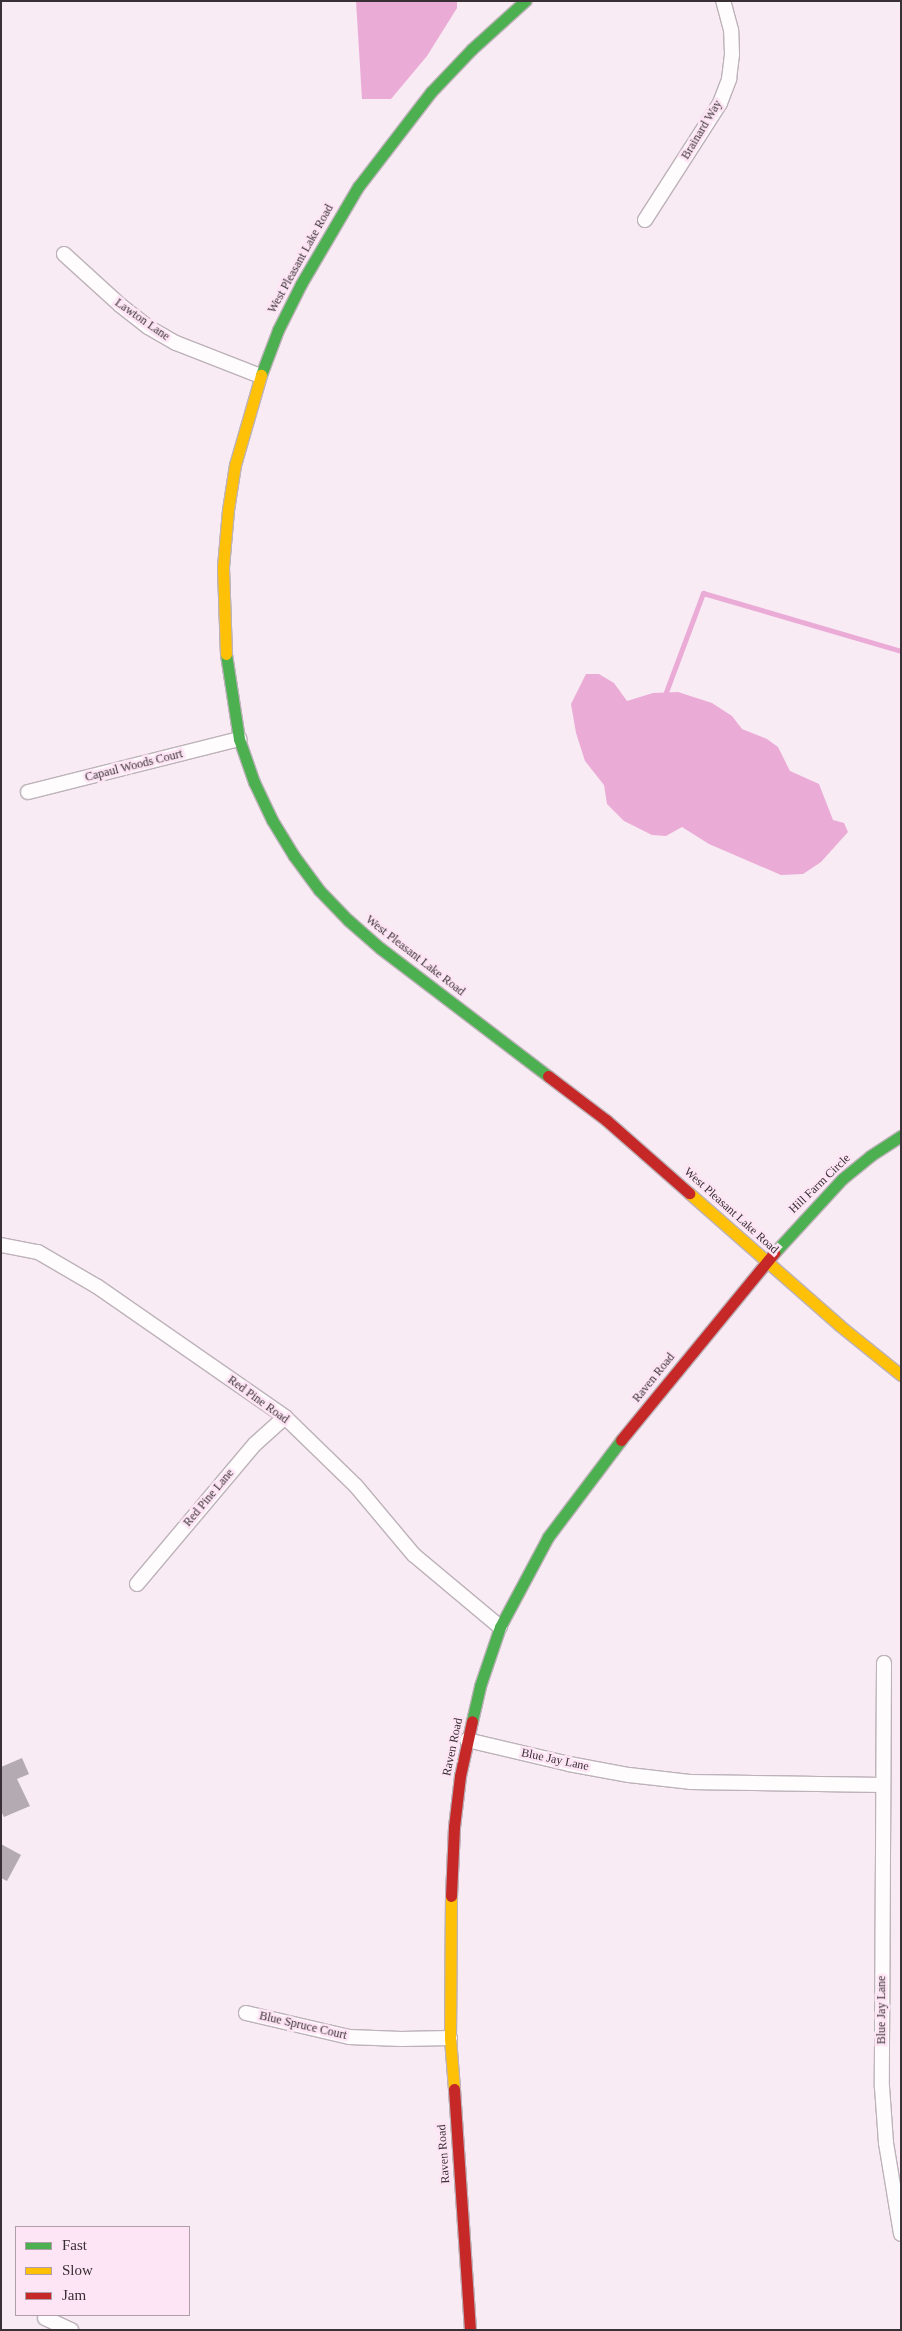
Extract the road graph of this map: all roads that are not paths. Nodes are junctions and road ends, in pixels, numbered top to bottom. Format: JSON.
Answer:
{"nodes":[{"id":1,"x":526,"y":1,"type":"edge"},
{"id":2,"x":723,"y":1,"type":"edge"},
{"id":3,"x":645,"y":220,"type":"dead end"},
{"id":4,"x":64,"y":254,"type":"dead end"},
{"id":5,"x":260,"y":376,"type":"junction"},
{"id":6,"x":239,"y":739,"type":"junction"},
{"id":7,"x":28,"y":792,"type":"dead end"},
{"id":8,"x":901,"y":1136,"type":"edge"},
{"id":9,"x":1,"y":1245,"type":"edge"},
{"id":10,"x":767,"y":1261,"type":"junction"},
{"id":11,"x":901,"y":1376,"type":"edge"},
{"id":12,"x":285,"y":1417,"type":"junction"},
{"id":13,"x":137,"y":1584,"type":"dead end"},
{"id":14,"x":500,"y":1627,"type":"junction"},
{"id":15,"x":884,"y":1663,"type":"dead end"},
{"id":16,"x":467,"y":1740,"type":"junction"},
{"id":17,"x":883,"y":1785,"type":"junction"},
{"id":18,"x":246,"y":2013,"type":"dead end"},
{"id":19,"x":450,"y":2038,"type":"junction"},
{"id":20,"x":901,"y":2234,"type":"edge"},
{"id":21,"x":45,"y":2318,"type":"dead end"},
{"id":22,"x":71,"y":2330,"type":"edge"},
{"id":23,"x":470,"y":2330,"type":"edge"}],
"edges":[{"from":1,"to":5,"type":"street","name":"West Pleasant Lake Road"},
{"from":2,"to":3,"type":"street","name":"Brainard Way"},
{"from":4,"to":5,"type":"street","name":"Lawton Lane"},
{"from":5,"to":6,"type":"street","name":"West Pleasant Lake Road"},
{"from":6,"to":7,"type":"street","name":"Capaul Woods Court"},
{"from":6,"to":10,"type":"street","name":"West Pleasant Lake Road"},
{"from":8,"to":10,"type":"street","name":"Hill Farm Circle"},
{"from":9,"to":12,"type":"street","name":"Red Pine Road"},
{"from":10,"to":11,"type":"street","name":"West Pleasant Lake Road"},
{"from":10,"to":14,"type":"street","name":"Raven Road"},
{"from":12,"to":13,"type":"street","name":"Red Pine Lane"},
{"from":12,"to":14,"type":"street","name":"Red Pine Road"},
{"from":14,"to":16,"type":"street","name":"Raven Road"},
{"from":15,"to":17,"type":"street","name":"Blue Jay Lane"},
{"from":16,"to":17,"type":"street","name":"Blue Jay Lane"},
{"from":16,"to":19,"type":"street","name":"Raven Road"},
{"from":17,"to":20,"type":"street","name":"Blue Jay Lane"},
{"from":18,"to":19,"type":"street","name":"Blue Spruce Court"},
{"from":19,"to":23,"type":"street","name":"Raven Road"},
{"from":21,"to":22,"type":"street"}]}
